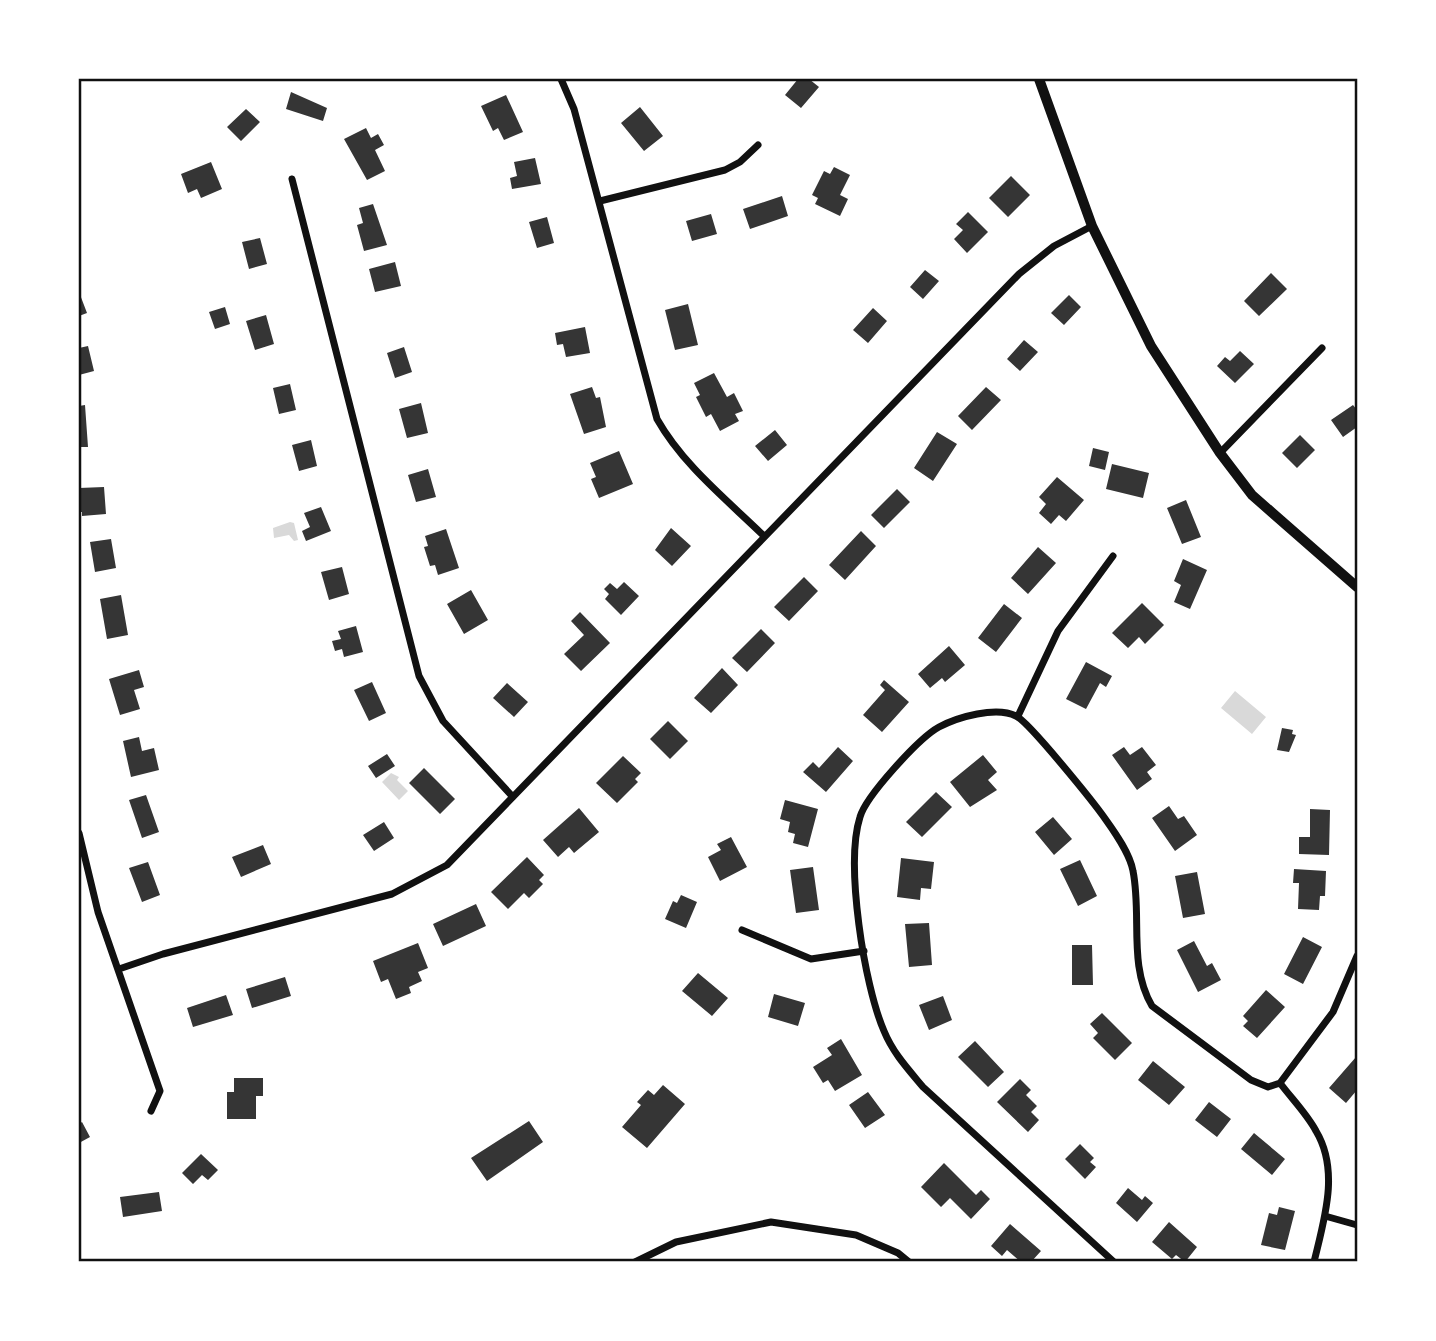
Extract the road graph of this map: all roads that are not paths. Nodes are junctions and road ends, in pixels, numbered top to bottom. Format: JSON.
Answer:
{"nodes":[{"id":1,"x":561,"y":79,"type":"edge"},
{"id":2,"x":1039,"y":79,"type":"edge"},
{"id":3,"x":758,"y":145,"type":"dead end"},
{"id":4,"x":292,"y":179,"type":"dead end"},
{"id":5,"x":600,"y":201,"type":"junction"},
{"id":6,"x":1092,"y":226,"type":"junction"},
{"id":7,"x":1322,"y":348,"type":"dead end"},
{"id":8,"x":1220,"y":453,"type":"junction"},
{"id":9,"x":764,"y":536,"type":"junction"},
{"id":10,"x":1113,"y":556,"type":"dead end"},
{"id":11,"x":1357,"y":587,"type":"edge"},
{"id":12,"x":1017,"y":716,"type":"junction"},
{"id":13,"x":513,"y":797,"type":"junction"},
{"id":14,"x":79,"y":833,"type":"edge"},
{"id":15,"x":742,"y":930,"type":"dead end"},
{"id":16,"x":864,"y":951,"type":"junction"},
{"id":17,"x":1357,"y":956,"type":"edge"},
{"id":18,"x":119,"y":969,"type":"junction"},
{"id":19,"x":1280,"y":1083,"type":"junction"},
{"id":20,"x":152,"y":1111,"type":"dead end"},
{"id":21,"x":1325,"y":1216,"type":"junction"},
{"id":22,"x":1357,"y":1225,"type":"edge"},
{"id":23,"x":635,"y":1262,"type":"edge"},
{"id":24,"x":909,"y":1262,"type":"edge"},
{"id":25,"x":1114,"y":1262,"type":"edge"},
{"id":26,"x":1314,"y":1262,"type":"edge"}],
"edges":[{"from":1,"to":5,"type":"street"},
{"from":2,"to":6,"type":"street"},
{"from":3,"to":5,"type":"street"},
{"from":4,"to":13,"type":"street"},
{"from":5,"to":9,"type":"street"},
{"from":6,"to":8,"type":"street"},
{"from":6,"to":9,"type":"street"},
{"from":7,"to":8,"type":"street"},
{"from":8,"to":11,"type":"street"},
{"from":9,"to":13,"type":"street"},
{"from":10,"to":12,"type":"street"},
{"from":12,"to":16,"type":"street"},
{"from":12,"to":19,"type":"street"},
{"from":13,"to":18,"type":"street"},
{"from":14,"to":18,"type":"street"},
{"from":15,"to":16,"type":"street"},
{"from":16,"to":25,"type":"street"},
{"from":17,"to":19,"type":"street"},
{"from":18,"to":20,"type":"street"},
{"from":19,"to":21,"type":"street"},
{"from":21,"to":22,"type":"street"},
{"from":21,"to":26,"type":"street"},
{"from":23,"to":24,"type":"street"}]}
